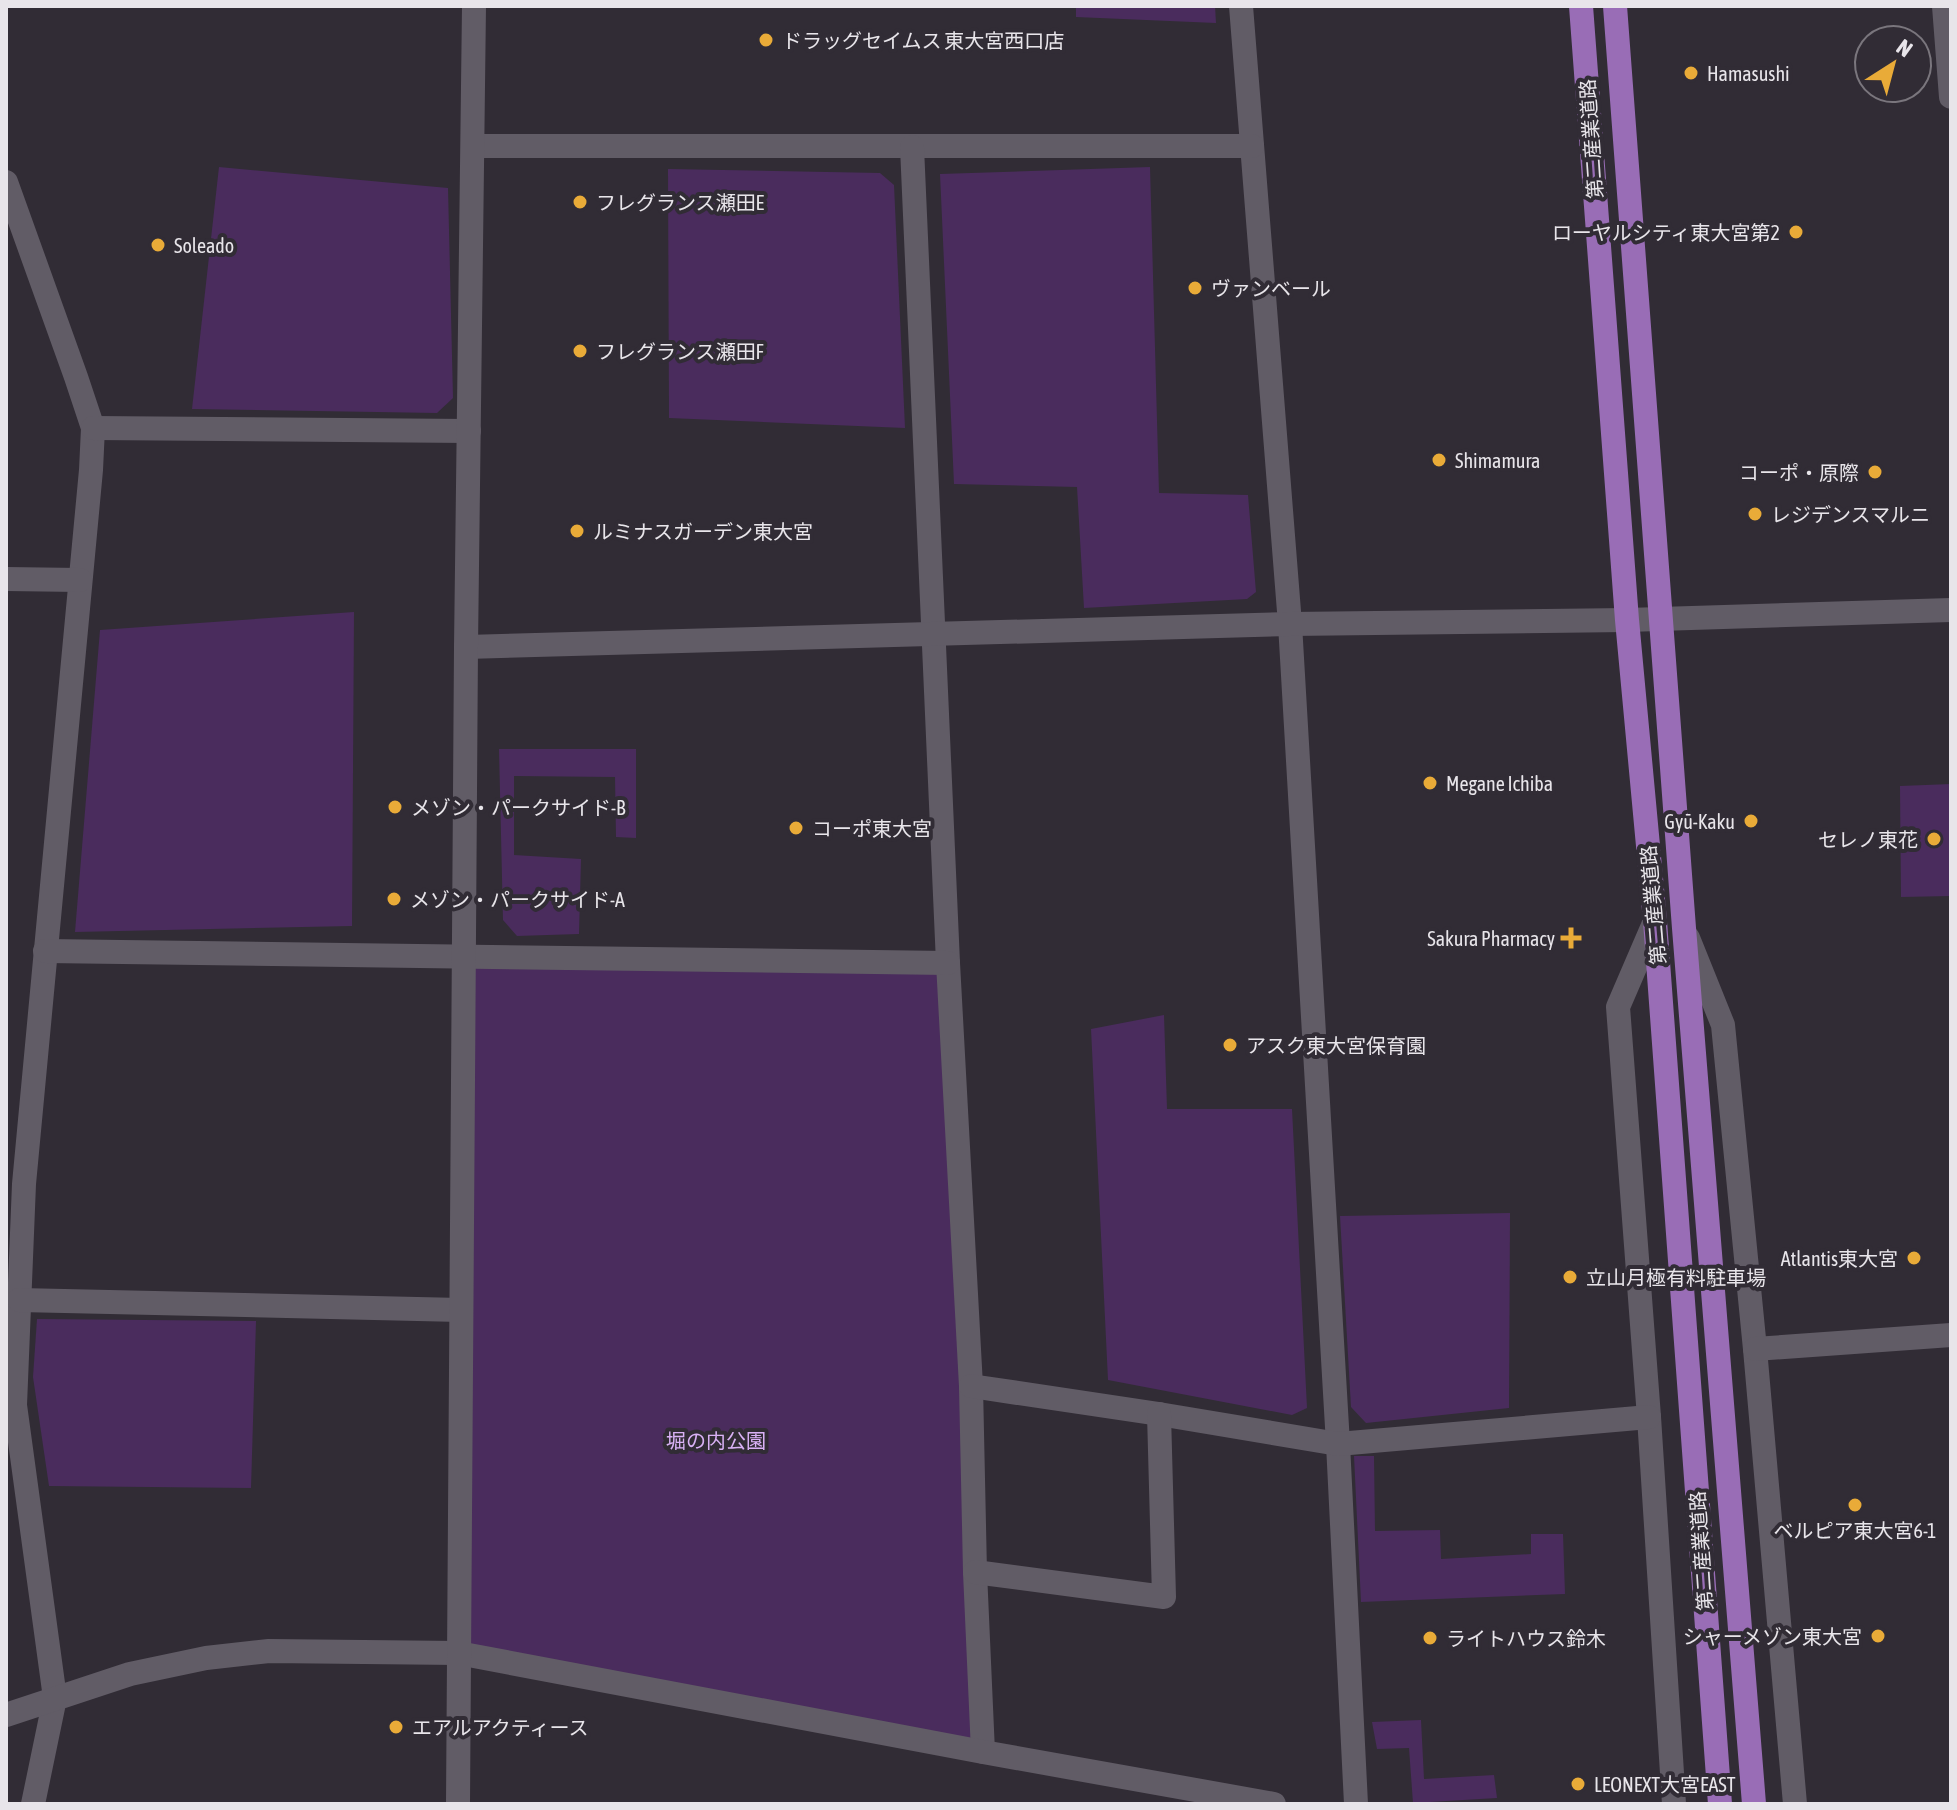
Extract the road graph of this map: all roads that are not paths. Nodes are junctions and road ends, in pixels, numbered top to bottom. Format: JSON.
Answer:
{"nodes":[{"id":1,"x":474,"y":6,"type":"edge"},
{"id":2,"x":1241,"y":6,"type":"edge"},
{"id":3,"x":1581,"y":6,"type":"edge"},
{"id":4,"x":1615,"y":6,"type":"edge"},
{"id":5,"x":1944,"y":6,"type":"edge"},
{"id":6,"x":1951,"y":97,"type":"edge"},
{"id":7,"x":473,"y":146,"type":"junction"},
{"id":8,"x":1252,"y":146,"type":"junction"},
{"id":9,"x":912,"y":147,"type":"junction"},
{"id":10,"x":6,"y":182,"type":"edge"},
{"id":11,"x":93,"y":428,"type":"junction"},
{"id":12,"x":469,"y":431,"type":"junction"},
{"id":13,"x":6,"y":579,"type":"edge"},
{"id":14,"x":80,"y":580,"type":"junction"},
{"id":15,"x":1951,"y":610,"type":"edge"},
{"id":16,"x":1661,"y":619,"type":"junction"},
{"id":17,"x":1627,"y":620,"type":"junction"},
{"id":18,"x":1290,"y":624,"type":"junction"},
{"id":19,"x":934,"y":634,"type":"junction"},
{"id":20,"x":466,"y":647,"type":"junction"},
{"id":21,"x":1655,"y":921,"type":"junction"},
{"id":22,"x":1684,"y":928,"type":"junction"},
{"id":23,"x":45,"y":951,"type":"junction"},
{"id":24,"x":464,"y":956,"type":"junction"},
{"id":25,"x":948,"y":963,"type":"junction"},
{"id":26,"x":15,"y":1184,"type":"edge"},
{"id":27,"x":19,"y":1300,"type":"junction"},
{"id":28,"x":461,"y":1310,"type":"junction"},
{"id":29,"x":1951,"y":1335,"type":"edge"},
{"id":30,"x":1755,"y":1349,"type":"junction"},
{"id":31,"x":971,"y":1386,"type":"junction"},
{"id":32,"x":1159,"y":1414,"type":"junction"},
{"id":33,"x":1649,"y":1417,"type":"junction"},
{"id":34,"x":1338,"y":1444,"type":"junction"},
{"id":35,"x":975,"y":1572,"type":"junction"},
{"id":36,"x":458,"y":1653,"type":"junction"},
{"id":37,"x":55,"y":1698,"type":"junction"},
{"id":38,"x":6,"y":1715,"type":"edge"},
{"id":39,"x":983,"y":1752,"type":"junction"},
{"id":40,"x":33,"y":1804,"type":"edge"},
{"id":41,"x":458,"y":1804,"type":"edge"},
{"id":42,"x":1274,"y":1804,"type":"edge"},
{"id":43,"x":1356,"y":1804,"type":"edge"},
{"id":44,"x":1674,"y":1804,"type":"edge"},
{"id":45,"x":1720,"y":1804,"type":"edge"},
{"id":46,"x":1754,"y":1804,"type":"edge"},
{"id":47,"x":1795,"y":1804,"type":"edge"}],
"edges":[{"from":1,"to":7,"type":"street"},
{"from":2,"to":8,"type":"street"},
{"from":3,"to":17,"type":"main road","name":"第二産業道路"},
{"from":4,"to":16,"type":"main road","name":"第二産業道路"},
{"from":5,"to":6,"type":"street"},
{"from":7,"to":9,"type":"street"},
{"from":7,"to":12,"type":"street"},
{"from":8,"to":9,"type":"street"},
{"from":8,"to":18,"type":"street"},
{"from":9,"to":19,"type":"street"},
{"from":10,"to":11,"type":"street"},
{"from":11,"to":12,"type":"street"},
{"from":11,"to":14,"type":"street"},
{"from":12,"to":20,"type":"street"},
{"from":13,"to":14,"type":"street"},
{"from":14,"to":23,"type":"street"},
{"from":15,"to":16,"type":"street"},
{"from":16,"to":17,"type":"street"},
{"from":16,"to":22,"type":"main road","name":"第二産業道路"},
{"from":17,"to":18,"type":"street"},
{"from":17,"to":21,"type":"main road","name":"第二産業道路"},
{"from":18,"to":19,"type":"street"},
{"from":18,"to":34,"type":"street"},
{"from":19,"to":20,"type":"street"},
{"from":19,"to":25,"type":"street"},
{"from":20,"to":24,"type":"street"},
{"from":21,"to":33,"type":"street"},
{"from":21,"to":45,"type":"main road","name":"第二産業道路"},
{"from":22,"to":30,"type":"street"},
{"from":22,"to":46,"type":"main road","name":"第二産業道路"},
{"from":23,"to":24,"type":"street"},
{"from":23,"to":26,"type":"street"},
{"from":24,"to":25,"type":"street"},
{"from":24,"to":28,"type":"street"},
{"from":25,"to":31,"type":"street"},
{"from":26,"to":27,"type":"street"},
{"from":27,"to":28,"type":"street"},
{"from":27,"to":37,"type":"street"},
{"from":28,"to":36,"type":"street"},
{"from":29,"to":30,"type":"street"},
{"from":30,"to":47,"type":"street"},
{"from":31,"to":32,"type":"street"},
{"from":31,"to":35,"type":"street"},
{"from":32,"to":34,"type":"street"},
{"from":32,"to":35,"type":"street"},
{"from":33,"to":34,"type":"street"},
{"from":33,"to":44,"type":"street"},
{"from":34,"to":43,"type":"street"},
{"from":35,"to":39,"type":"street"},
{"from":36,"to":37,"type":"street"},
{"from":36,"to":39,"type":"street"},
{"from":36,"to":41,"type":"street"},
{"from":37,"to":38,"type":"street"},
{"from":37,"to":40,"type":"street"},
{"from":39,"to":42,"type":"street"}]}
